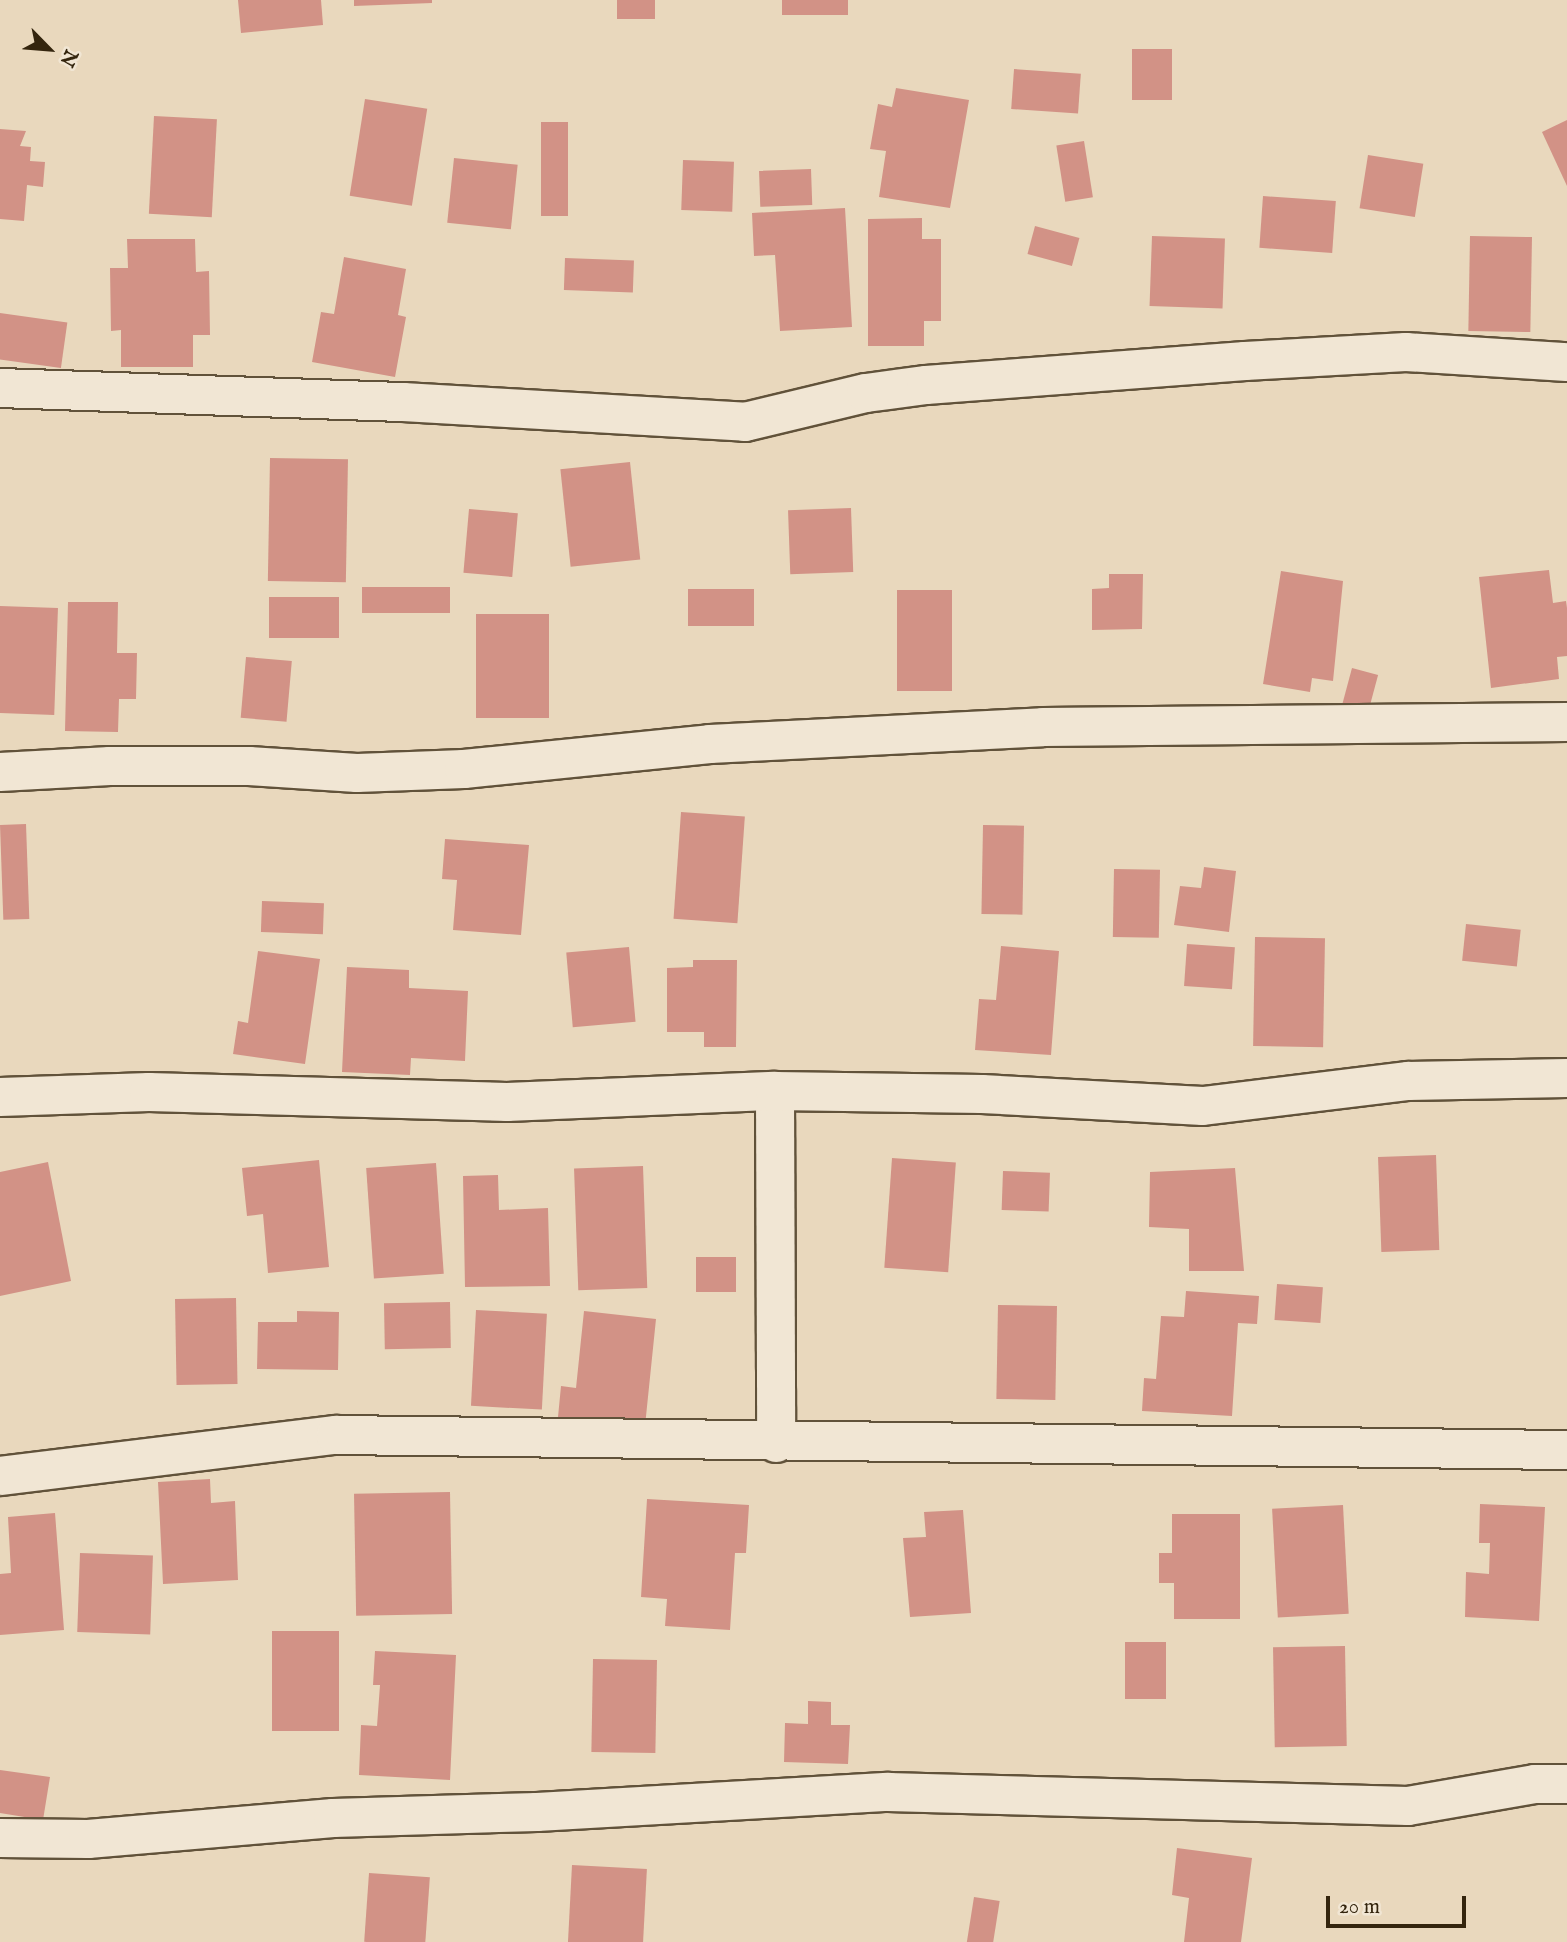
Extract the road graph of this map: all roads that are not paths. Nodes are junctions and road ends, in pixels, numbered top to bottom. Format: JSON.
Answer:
{"nodes":[{"id":1,"x":1567,"y":362,"type":"edge"},
{"id":2,"x":0,"y":388,"type":"edge"},
{"id":3,"x":1567,"y":722,"type":"edge"},
{"id":4,"x":0,"y":772,"type":"edge"},
{"id":5,"x":1567,"y":1078,"type":"edge"},
{"id":6,"x":775,"y":1091,"type":"junction"},
{"id":7,"x":0,"y":1097,"type":"edge"},
{"id":8,"x":776,"y":1443,"type":"junction"},
{"id":9,"x":1567,"y":1450,"type":"edge"},
{"id":10,"x":0,"y":1476,"type":"edge"},
{"id":11,"x":1567,"y":1784,"type":"edge"},
{"id":12,"x":0,"y":1838,"type":"edge"}],
"edges":[{"from":1,"to":2,"type":"street"},
{"from":3,"to":4,"type":"street"},
{"from":5,"to":6,"type":"street"},
{"from":6,"to":7,"type":"street"},
{"from":6,"to":8,"type":"street"},
{"from":8,"to":9,"type":"street"},
{"from":8,"to":10,"type":"street"},
{"from":11,"to":12,"type":"street"}]}
